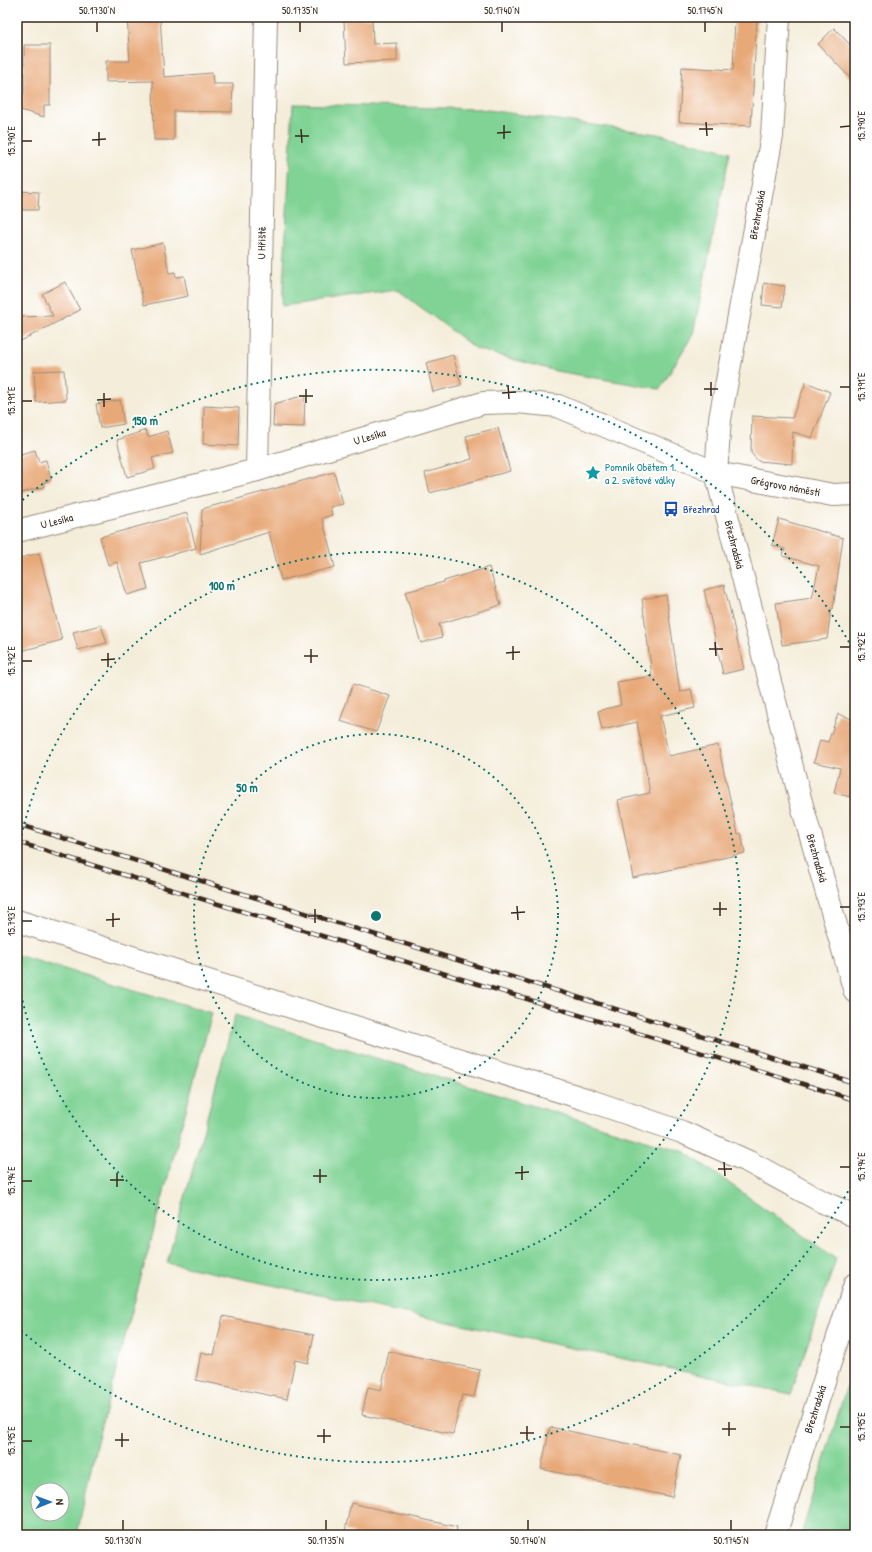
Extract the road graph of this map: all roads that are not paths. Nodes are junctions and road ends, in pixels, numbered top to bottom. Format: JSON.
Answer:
{"nodes":[{"id":1,"x":266,"y":17,"type":"edge"},
{"id":2,"x":779,"y":17,"type":"edge"},
{"id":3,"x":257,"y":470,"type":"junction"},
{"id":4,"x":716,"y":473,"type":"junction"},
{"id":5,"x":855,"y":494,"type":"edge"},
{"id":6,"x":17,"y":531,"type":"edge"},
{"id":7,"x":17,"y":921,"type":"edge"},
{"id":8,"x":855,"y":992,"type":"edge"},
{"id":9,"x":855,"y":1216,"type":"edge"},
{"id":10,"x":855,"y":1284,"type":"edge"},
{"id":11,"x":775,"y":1535,"type":"edge"}],
"edges":[{"from":1,"to":3,"type":"street","name":"U Hřiště"},
{"from":2,"to":4,"type":"street","name":"Březhradská"},
{"from":3,"to":4,"type":"street","name":"U Lesíka"},
{"from":3,"to":6,"type":"street","name":"U Lesíka"},
{"from":4,"to":5,"type":"street","name":"Grégrovo náměstí"},
{"from":4,"to":8,"type":"street","name":"Březhradská"},
{"from":7,"to":9,"type":"street"},
{"from":10,"to":11,"type":"street","name":"Březhradská"}]}
